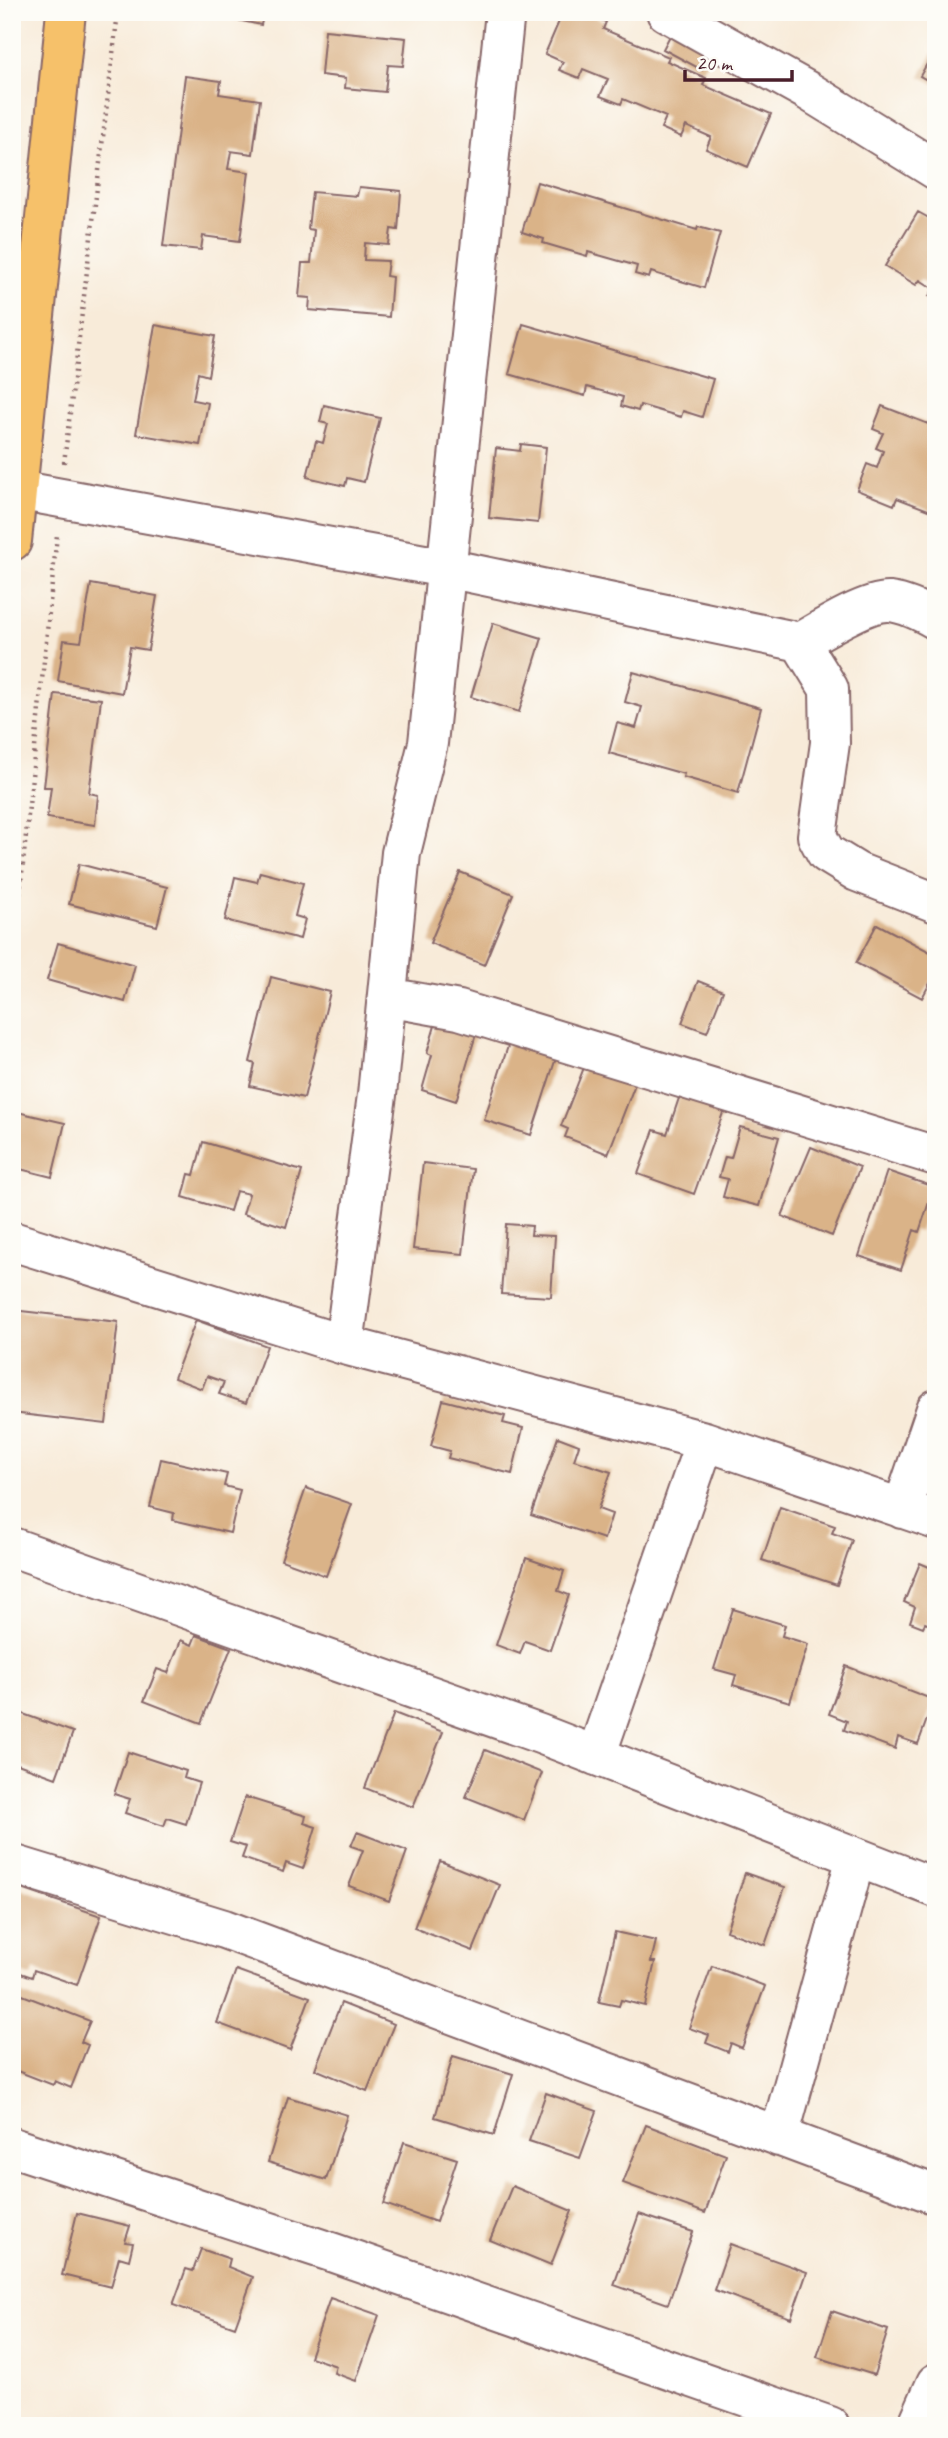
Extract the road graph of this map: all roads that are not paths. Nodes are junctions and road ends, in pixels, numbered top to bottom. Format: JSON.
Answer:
{"nodes":[{"id":1,"x":66,"y":12,"type":"edge"},
{"id":2,"x":505,"y":12,"type":"edge"},
{"id":3,"x":666,"y":12,"type":"edge"},
{"id":4,"x":936,"y":170,"type":"edge"},
{"id":5,"x":18,"y":490,"type":"junction"},
{"id":6,"x":12,"y":541,"type":"edge"},
{"id":7,"x":446,"y":568,"type":"junction"},
{"id":8,"x":936,"y":620,"type":"edge"},
{"id":9,"x":800,"y":642,"type":"junction"},
{"id":10,"x":936,"y":902,"type":"edge"},
{"id":11,"x":387,"y":997,"type":"junction"},
{"id":12,"x":936,"y":1156,"type":"edge"},
{"id":13,"x":12,"y":1241,"type":"edge"},
{"id":14,"x":344,"y":1345,"type":"junction"},
{"id":15,"x":936,"y":1409,"type":"edge"},
{"id":16,"x":705,"y":1441,"type":"junction"},
{"id":17,"x":919,"y":1514,"type":"edge"},
{"id":18,"x":12,"y":1547,"type":"edge"},
{"id":19,"x":596,"y":1756,"type":"junction"},
{"id":20,"x":856,"y":1857,"type":"junction"},
{"id":21,"x":12,"y":1864,"type":"edge"},
{"id":22,"x":936,"y":1888,"type":"edge"},
{"id":23,"x":779,"y":2137,"type":"junction"},
{"id":24,"x":12,"y":2147,"type":"edge"},
{"id":25,"x":936,"y":2195,"type":"edge"},
{"id":26,"x":936,"y":2383,"type":"edge"},
{"id":27,"x":830,"y":2426,"type":"edge"},
{"id":28,"x":917,"y":2426,"type":"edge"}],
"edges":[{"from":1,"to":5,"type":"highway"},
{"from":2,"to":7,"type":"street"},
{"from":3,"to":4,"type":"street"},
{"from":5,"to":6,"type":"highway"},
{"from":5,"to":7,"type":"street"},
{"from":7,"to":9,"type":"street"},
{"from":7,"to":11,"type":"street"},
{"from":8,"to":9,"type":"street"},
{"from":9,"to":10,"type":"street"},
{"from":11,"to":12,"type":"street"},
{"from":11,"to":14,"type":"street"},
{"from":13,"to":14,"type":"street"},
{"from":14,"to":16,"type":"street"},
{"from":15,"to":17,"type":"street"},
{"from":16,"to":17,"type":"street"},
{"from":16,"to":19,"type":"street"},
{"from":18,"to":19,"type":"street"},
{"from":19,"to":20,"type":"street"},
{"from":20,"to":22,"type":"street"},
{"from":20,"to":23,"type":"street"},
{"from":21,"to":23,"type":"street"},
{"from":23,"to":25,"type":"street"},
{"from":24,"to":27,"type":"street"},
{"from":26,"to":28,"type":"street"}]}
